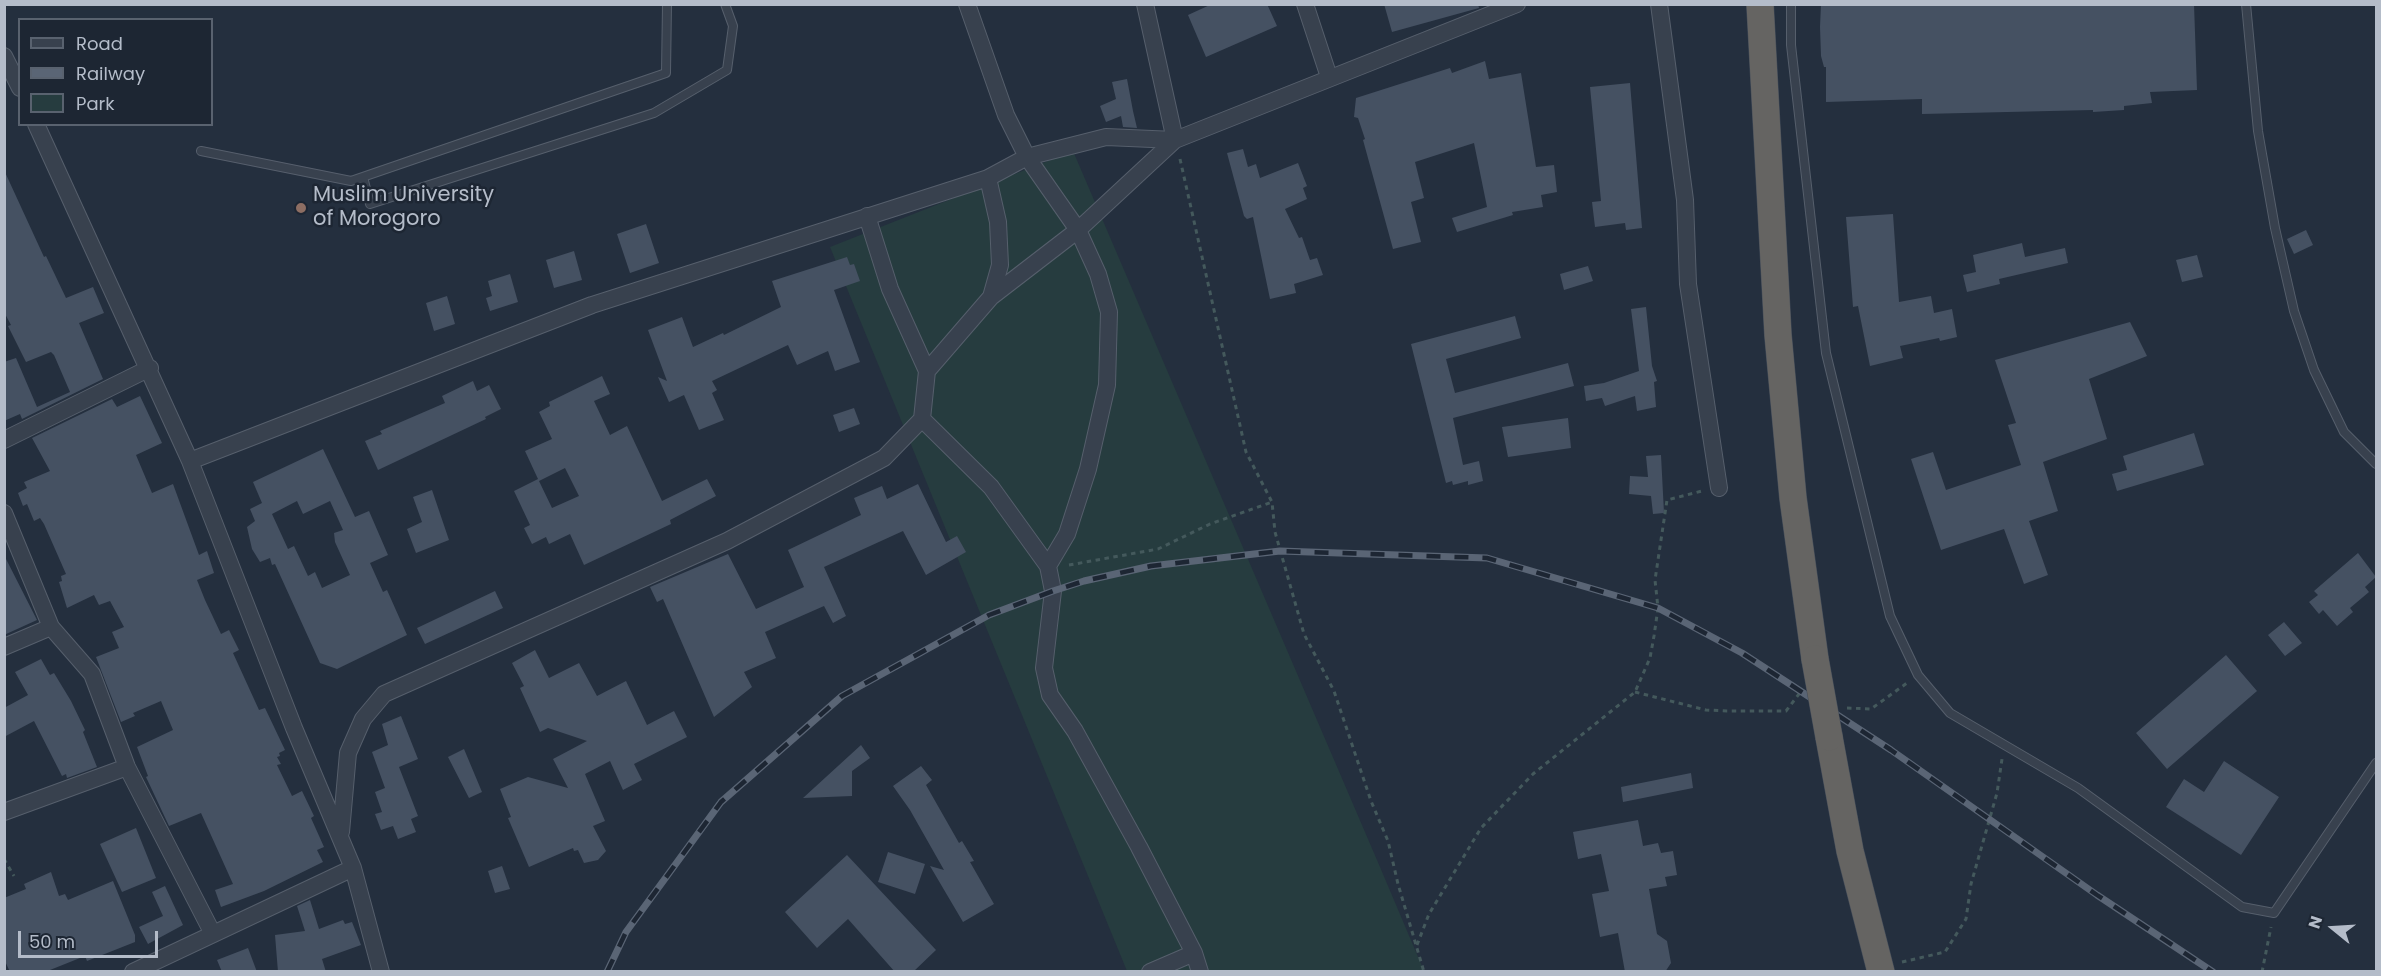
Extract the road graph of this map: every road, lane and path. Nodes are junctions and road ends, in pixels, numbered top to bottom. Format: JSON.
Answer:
{"nodes":[{"id":1,"x":667,"y":4,"type":"edge"},
{"id":2,"x":725,"y":4,"type":"edge"},
{"id":3,"x":968,"y":4,"type":"edge"},
{"id":4,"x":1145,"y":4,"type":"edge"},
{"id":5,"x":1305,"y":4,"type":"edge"},
{"id":6,"x":1516,"y":4,"type":"edge"},
{"id":7,"x":1659,"y":4,"type":"edge"},
{"id":8,"x":1760,"y":4,"type":"edge"},
{"id":9,"x":1791,"y":4,"type":"edge"},
{"id":10,"x":2246,"y":4,"type":"edge"},
{"id":11,"x":4,"y":56,"type":"edge"},
{"id":12,"x":1329,"y":77,"type":"junction"},
{"id":13,"x":18,"y":84,"type":"edge"},
{"id":14,"x":37,"y":126,"type":"edge"},
{"id":15,"x":1175,"y":140,"type":"junction"},
{"id":16,"x":201,"y":151,"type":"dead end"},
{"id":17,"x":1027,"y":157,"type":"junction"},
{"id":18,"x":363,"y":177,"type":"junction"},
{"id":19,"x":988,"y":178,"type":"junction"},
{"id":20,"x":867,"y":216,"type":"junction"},
{"id":21,"x":1078,"y":230,"type":"junction"},
{"id":22,"x":991,"y":297,"type":"junction"},
{"id":23,"x":150,"y":368,"type":"junction"},
{"id":24,"x":927,"y":371,"type":"junction"},
{"id":25,"x":922,"y":419,"type":"junction"},
{"id":26,"x":4,"y":440,"type":"edge"},
{"id":27,"x":190,"y":460,"type":"junction"},
{"id":28,"x":2376,"y":464,"type":"edge"},
{"id":29,"x":1719,"y":488,"type":"joint"},
{"id":30,"x":1272,"y":502,"type":"junction"},
{"id":31,"x":4,"y":513,"type":"edge"},
{"id":32,"x":1048,"y":566,"type":"junction"},
{"id":33,"x":51,"y":627,"type":"junction"},
{"id":34,"x":4,"y":647,"type":"edge"},
{"id":35,"x":1918,"y":675,"type":"junction"},
{"id":36,"x":1635,"y":692,"type":"junction"},
{"id":37,"x":1802,"y":692,"type":"dead end"},
{"id":38,"x":1839,"y":706,"type":"dead end"},
{"id":39,"x":2004,"y":742,"type":"junction"},
{"id":40,"x":2376,"y":763,"type":"edge"},
{"id":41,"x":127,"y":767,"type":"junction"},
{"id":42,"x":4,"y":812,"type":"edge"},
{"id":43,"x":340,"y":836,"type":"junction"},
{"id":44,"x":4,"y":859,"type":"edge"},
{"id":45,"x":353,"y":868,"type":"junction"},
{"id":46,"x":14,"y":876,"type":"dead end"},
{"id":47,"x":2274,"y":913,"type":"junction"},
{"id":48,"x":213,"y":934,"type":"junction"},
{"id":49,"x":1416,"y":947,"type":"junction"},
{"id":50,"x":1194,"y":953,"type":"junction"},
{"id":51,"x":1880,"y":969,"type":"edge"},
{"id":52,"x":133,"y":972,"type":"edge"},
{"id":53,"x":381,"y":972,"type":"edge"},
{"id":54,"x":1149,"y":972,"type":"edge"},
{"id":55,"x":1200,"y":972,"type":"edge"},
{"id":56,"x":1424,"y":972,"type":"edge"},
{"id":57,"x":2262,"y":972,"type":"edge"}],
"edges":[{"from":1,"to":18,"type":"lane"},
{"from":2,"to":18,"type":"lane"},
{"from":3,"to":17,"type":"street"},
{"from":4,"to":15,"type":"street"},
{"from":5,"to":12,"type":"street"},
{"from":6,"to":12,"type":"street"},
{"from":7,"to":29,"type":"street"},
{"from":8,"to":51,"type":"highway","bridge":true},
{"from":9,"to":35,"type":"lane"},
{"from":10,"to":28,"type":"lane"},
{"from":11,"to":13,"type":"street"},
{"from":12,"to":15,"type":"street"},
{"from":14,"to":23,"type":"street"},
{"from":15,"to":17,"type":"street"},
{"from":15,"to":21,"type":"street"},
{"from":15,"to":30,"type":"path"},
{"from":16,"to":18,"type":"lane"},
{"from":17,"to":19,"type":"street"},
{"from":17,"to":21,"type":"street"},
{"from":19,"to":20,"type":"street"},
{"from":19,"to":22,"type":"street"},
{"from":20,"to":24,"type":"street"},
{"from":20,"to":27,"type":"street"},
{"from":21,"to":22,"type":"street"},
{"from":21,"to":32,"type":"street"},
{"from":22,"to":24,"type":"street"},
{"from":23,"to":26,"type":"street"},
{"from":23,"to":27,"type":"street"},
{"from":24,"to":25,"type":"street"},
{"from":25,"to":32,"type":"street"},
{"from":25,"to":43,"type":"street"},
{"from":27,"to":43,"type":"street"},
{"from":29,"to":36,"type":"path"},
{"from":30,"to":32,"type":"path"},
{"from":30,"to":49,"type":"path"},
{"from":31,"to":33,"type":"street"},
{"from":32,"to":50,"type":"street"},
{"from":33,"to":34,"type":"street"},
{"from":33,"to":41,"type":"street"},
{"from":35,"to":38,"type":"path"},
{"from":35,"to":39,"type":"lane"},
{"from":36,"to":37,"type":"path"},
{"from":36,"to":49,"type":"path"},
{"from":39,"to":47,"type":"lane"},
{"from":39,"to":51,"type":"path"},
{"from":40,"to":47,"type":"lane"},
{"from":41,"to":42,"type":"street"},
{"from":41,"to":48,"type":"street"},
{"from":43,"to":45,"type":"street"},
{"from":44,"to":46,"type":"path"},
{"from":45,"to":48,"type":"street"},
{"from":45,"to":53,"type":"street"},
{"from":47,"to":57,"type":"path"},
{"from":48,"to":52,"type":"street"},
{"from":49,"to":56,"type":"path"},
{"from":50,"to":54,"type":"street"},
{"from":50,"to":55,"type":"street"}]}
